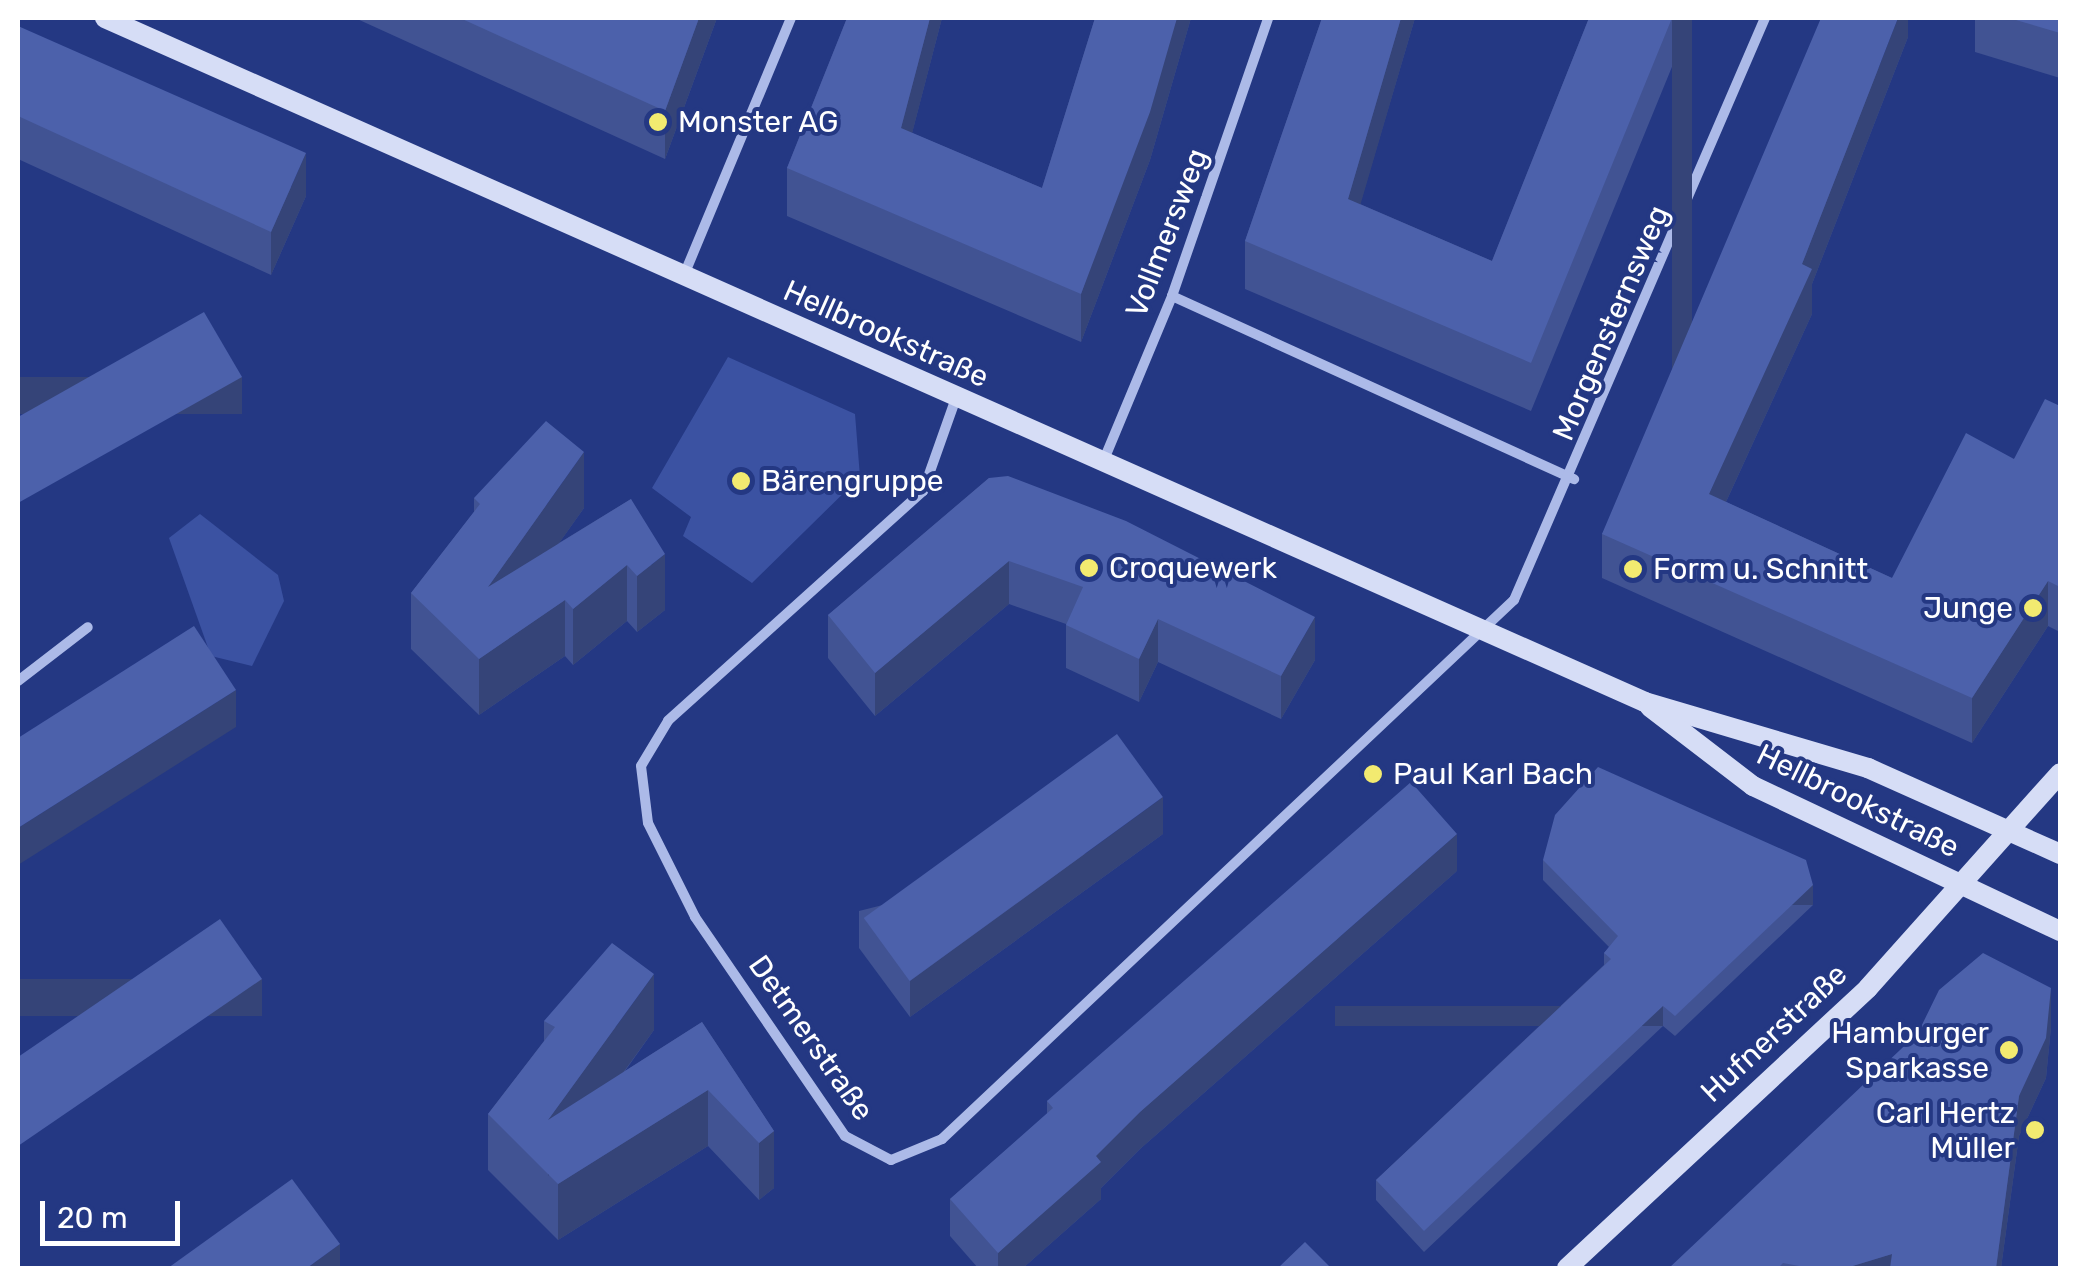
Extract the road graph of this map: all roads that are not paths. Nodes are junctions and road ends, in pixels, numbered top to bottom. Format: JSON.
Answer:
{"nodes":[{"id":1,"x":104,"y":18,"type":"edge"},
{"id":2,"x":791,"y":18,"type":"edge"},
{"id":3,"x":1268,"y":18,"type":"edge"},
{"id":4,"x":1766,"y":18,"type":"edge"},
{"id":5,"x":684,"y":276,"type":"junction"},
{"id":6,"x":1172,"y":296,"type":"junction"},
{"id":7,"x":956,"y":398,"type":"junction"},
{"id":8,"x":1103,"y":462,"type":"junction"},
{"id":9,"x":1574,"y":479,"type":"junction"},
{"id":10,"x":88,"y":627,"type":"dead end"},
{"id":11,"x":1477,"y":630,"type":"junction"},
{"id":12,"x":18,"y":681,"type":"edge"},
{"id":13,"x":1645,"y":702,"type":"junction"},
{"id":14,"x":2060,"y":773,"type":"edge"},
{"id":15,"x":2011,"y":831,"type":"junction"},
{"id":16,"x":2060,"y":854,"type":"edge"},
{"id":17,"x":1964,"y":886,"type":"junction"},
{"id":18,"x":2060,"y":930,"type":"edge"},
{"id":19,"x":1567,"y":1268,"type":"edge"}],
"edges":[{"from":1,"to":5,"type":"street","name":"Hellbrookstraße"},
{"from":2,"to":5,"type":"street"},
{"from":3,"to":6,"type":"street","name":"Vollmersweg"},
{"from":4,"to":9,"type":"street","name":"Morgensternsweg"},
{"from":5,"to":7,"type":"street","name":"Hellbrookstraße"},
{"from":6,"to":8,"type":"street","name":"Vollmersweg"},
{"from":6,"to":9,"type":"street"},
{"from":7,"to":8,"type":"street","name":"Hellbrookstraße"},
{"from":7,"to":11,"type":"street","name":"Detmerstraße"},
{"from":8,"to":11,"type":"street","name":"Hellbrookstraße"},
{"from":9,"to":11,"type":"street","name":"Morgensternsweg"},
{"from":10,"to":12,"type":"street"},
{"from":11,"to":13,"type":"street","name":"Hellbrookstraße"},
{"from":13,"to":15,"type":"street","name":"Hellbrookstraße"},
{"from":13,"to":17,"type":"street","name":"Hellbrookstraße"},
{"from":14,"to":15,"type":"street","name":"Hufnerstraße"},
{"from":15,"to":16,"type":"street","name":"Hellbrookstraße"},
{"from":15,"to":17,"type":"street","name":"Hufnerstraße"},
{"from":17,"to":18,"type":"street","name":"Hellbrookstraße"},
{"from":17,"to":19,"type":"street","name":"Hufnerstraße"}]}
